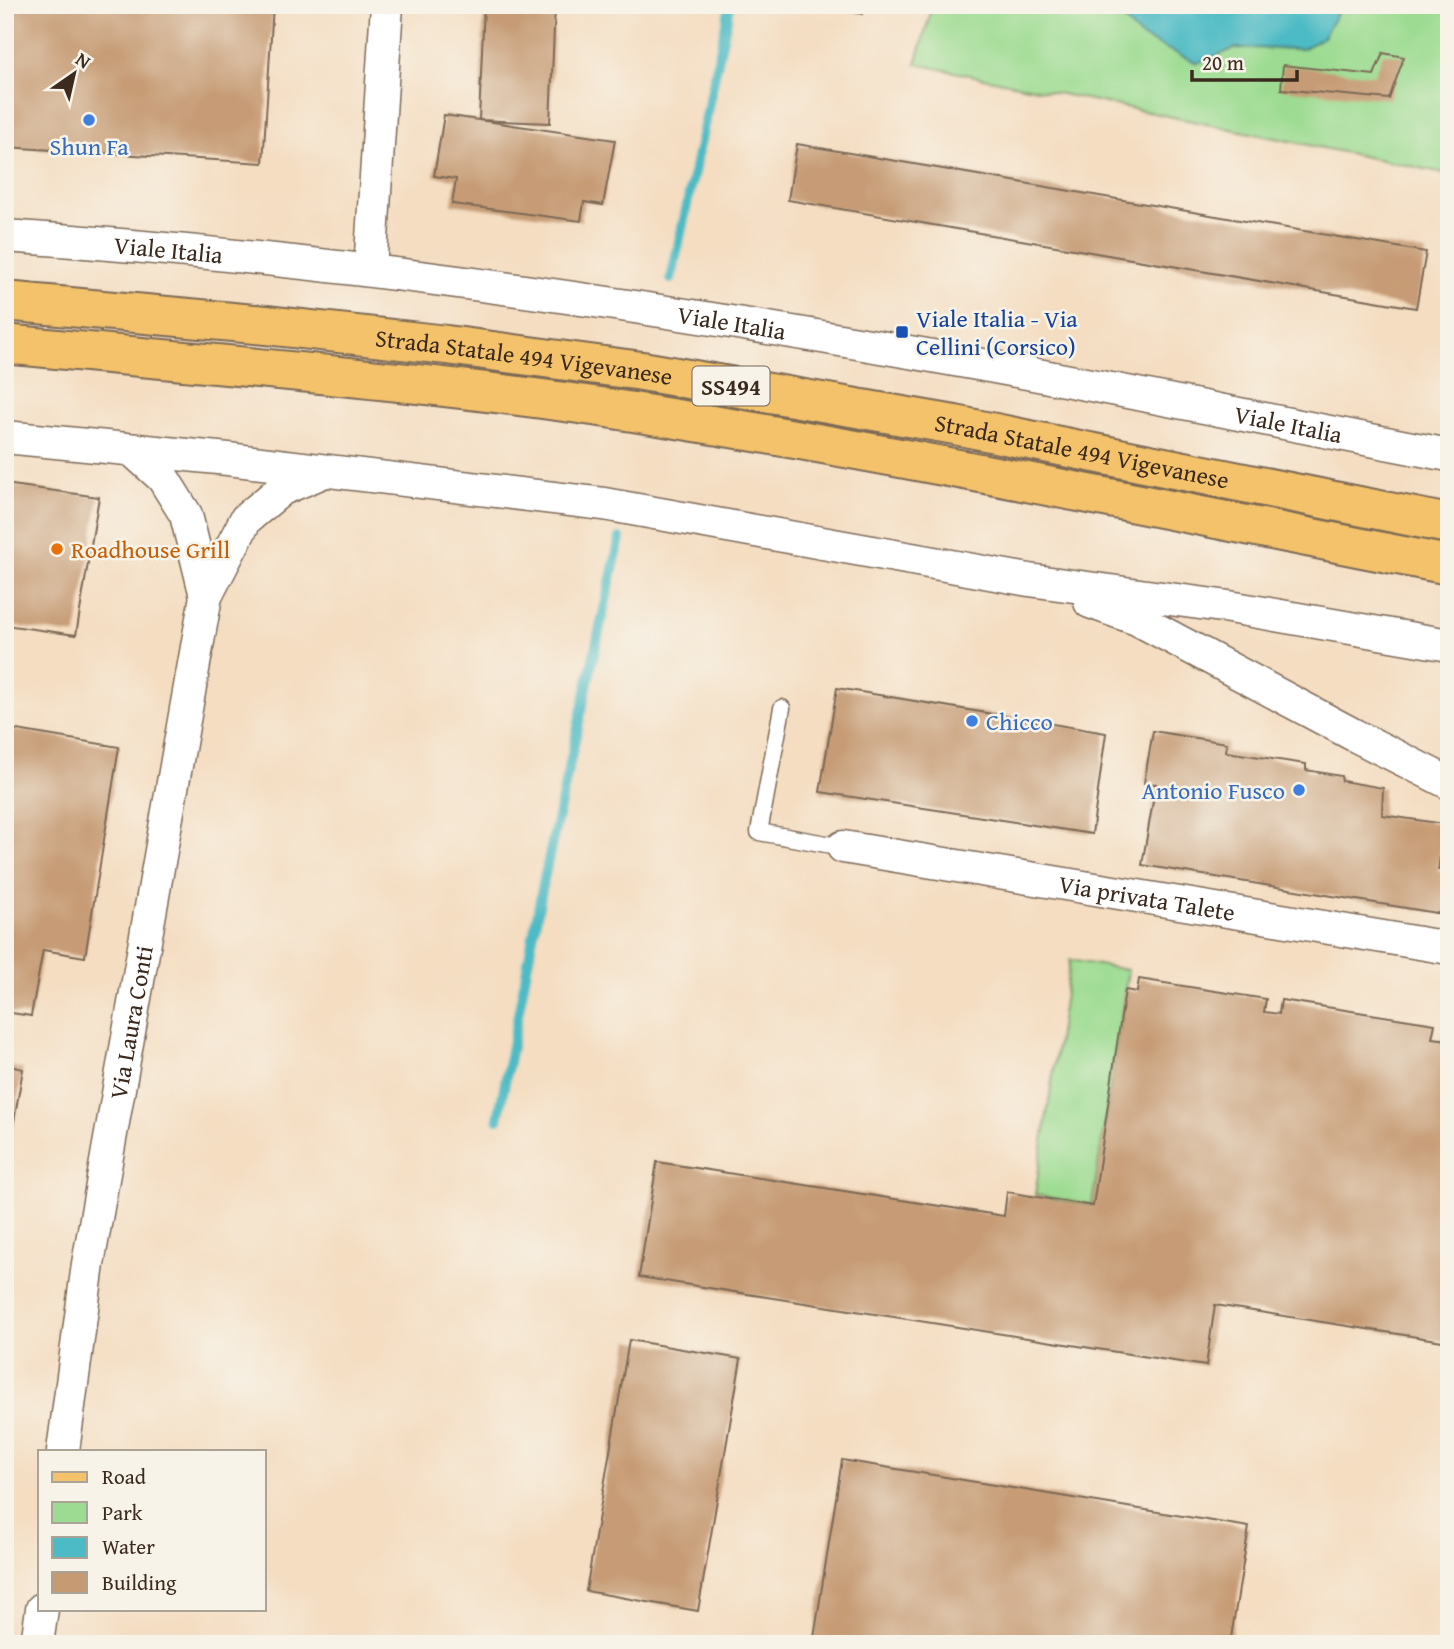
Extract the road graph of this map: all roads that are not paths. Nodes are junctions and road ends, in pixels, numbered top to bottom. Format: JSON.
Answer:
{"nodes":[{"id":1,"x":387,"y":5,"type":"edge"},
{"id":2,"x":5,"y":236,"type":"edge"},
{"id":3,"x":370,"y":270,"type":"junction"},
{"id":4,"x":5,"y":301,"type":"edge"},
{"id":5,"x":5,"y":344,"type":"edge"},
{"id":6,"x":5,"y":437,"type":"edge"},
{"id":7,"x":132,"y":450,"type":"junction"},
{"id":8,"x":1449,"y":455,"type":"edge"},
{"id":9,"x":326,"y":470,"type":"junction"},
{"id":10,"x":1139,"y":505,"type":"junction"},
{"id":11,"x":1449,"y":524,"type":"edge"},
{"id":12,"x":1449,"y":565,"type":"edge"},
{"id":13,"x":1029,"y":580,"type":"junction"},
{"id":14,"x":1449,"y":591,"type":"edge"},
{"id":15,"x":206,"y":596,"type":"junction"},
{"id":16,"x":1229,"y":607,"type":"junction"},
{"id":17,"x":1449,"y":645,"type":"edge"},
{"id":18,"x":1219,"y":662,"type":"junction"},
{"id":19,"x":782,"y":708,"type":"dead end"},
{"id":20,"x":1449,"y":783,"type":"edge"},
{"id":21,"x":843,"y":847,"type":"joint"},
{"id":22,"x":1449,"y":948,"type":"edge"},
{"id":23,"x":63,"y":1450,"type":"edge"},
{"id":24,"x":42,"y":1610,"type":"edge"},
{"id":25,"x":37,"y":1644,"type":"edge"}],
"edges":[{"from":1,"to":3,"type":"street"},
{"from":2,"to":3,"type":"street","name":"Viale Italia"},
{"from":3,"to":8,"type":"street","name":"Viale Italia"},
{"from":4,"to":11,"type":"main road","name":"Strada Statale 494 Vigevanese","number":"SS494"},
{"from":5,"to":10,"type":"main road","name":"Strada Statale 494 Vigevanese","number":"SS494"},
{"from":6,"to":7,"type":"street"},
{"from":7,"to":9,"type":"street"},
{"from":7,"to":15,"type":"street","name":"Via Laura Conti"},
{"from":9,"to":13,"type":"street"},
{"from":9,"to":15,"type":"street","name":"Via Laura Conti"},
{"from":10,"to":12,"type":"main road","name":"Strada Statale 494 Vigevanese","number":"SS494"},
{"from":10,"to":14,"type":"main road"},
{"from":13,"to":16,"type":"street"},
{"from":13,"to":18,"type":"street"},
{"from":15,"to":23,"type":"street","name":"Via Laura Conti"},
{"from":16,"to":17,"type":"street"},
{"from":16,"to":18,"type":"street"},
{"from":18,"to":20,"type":"street"},
{"from":19,"to":21,"type":"lane"},
{"from":21,"to":22,"type":"street","name":"Via privata Talete"},
{"from":24,"to":25,"type":"street"}]}
